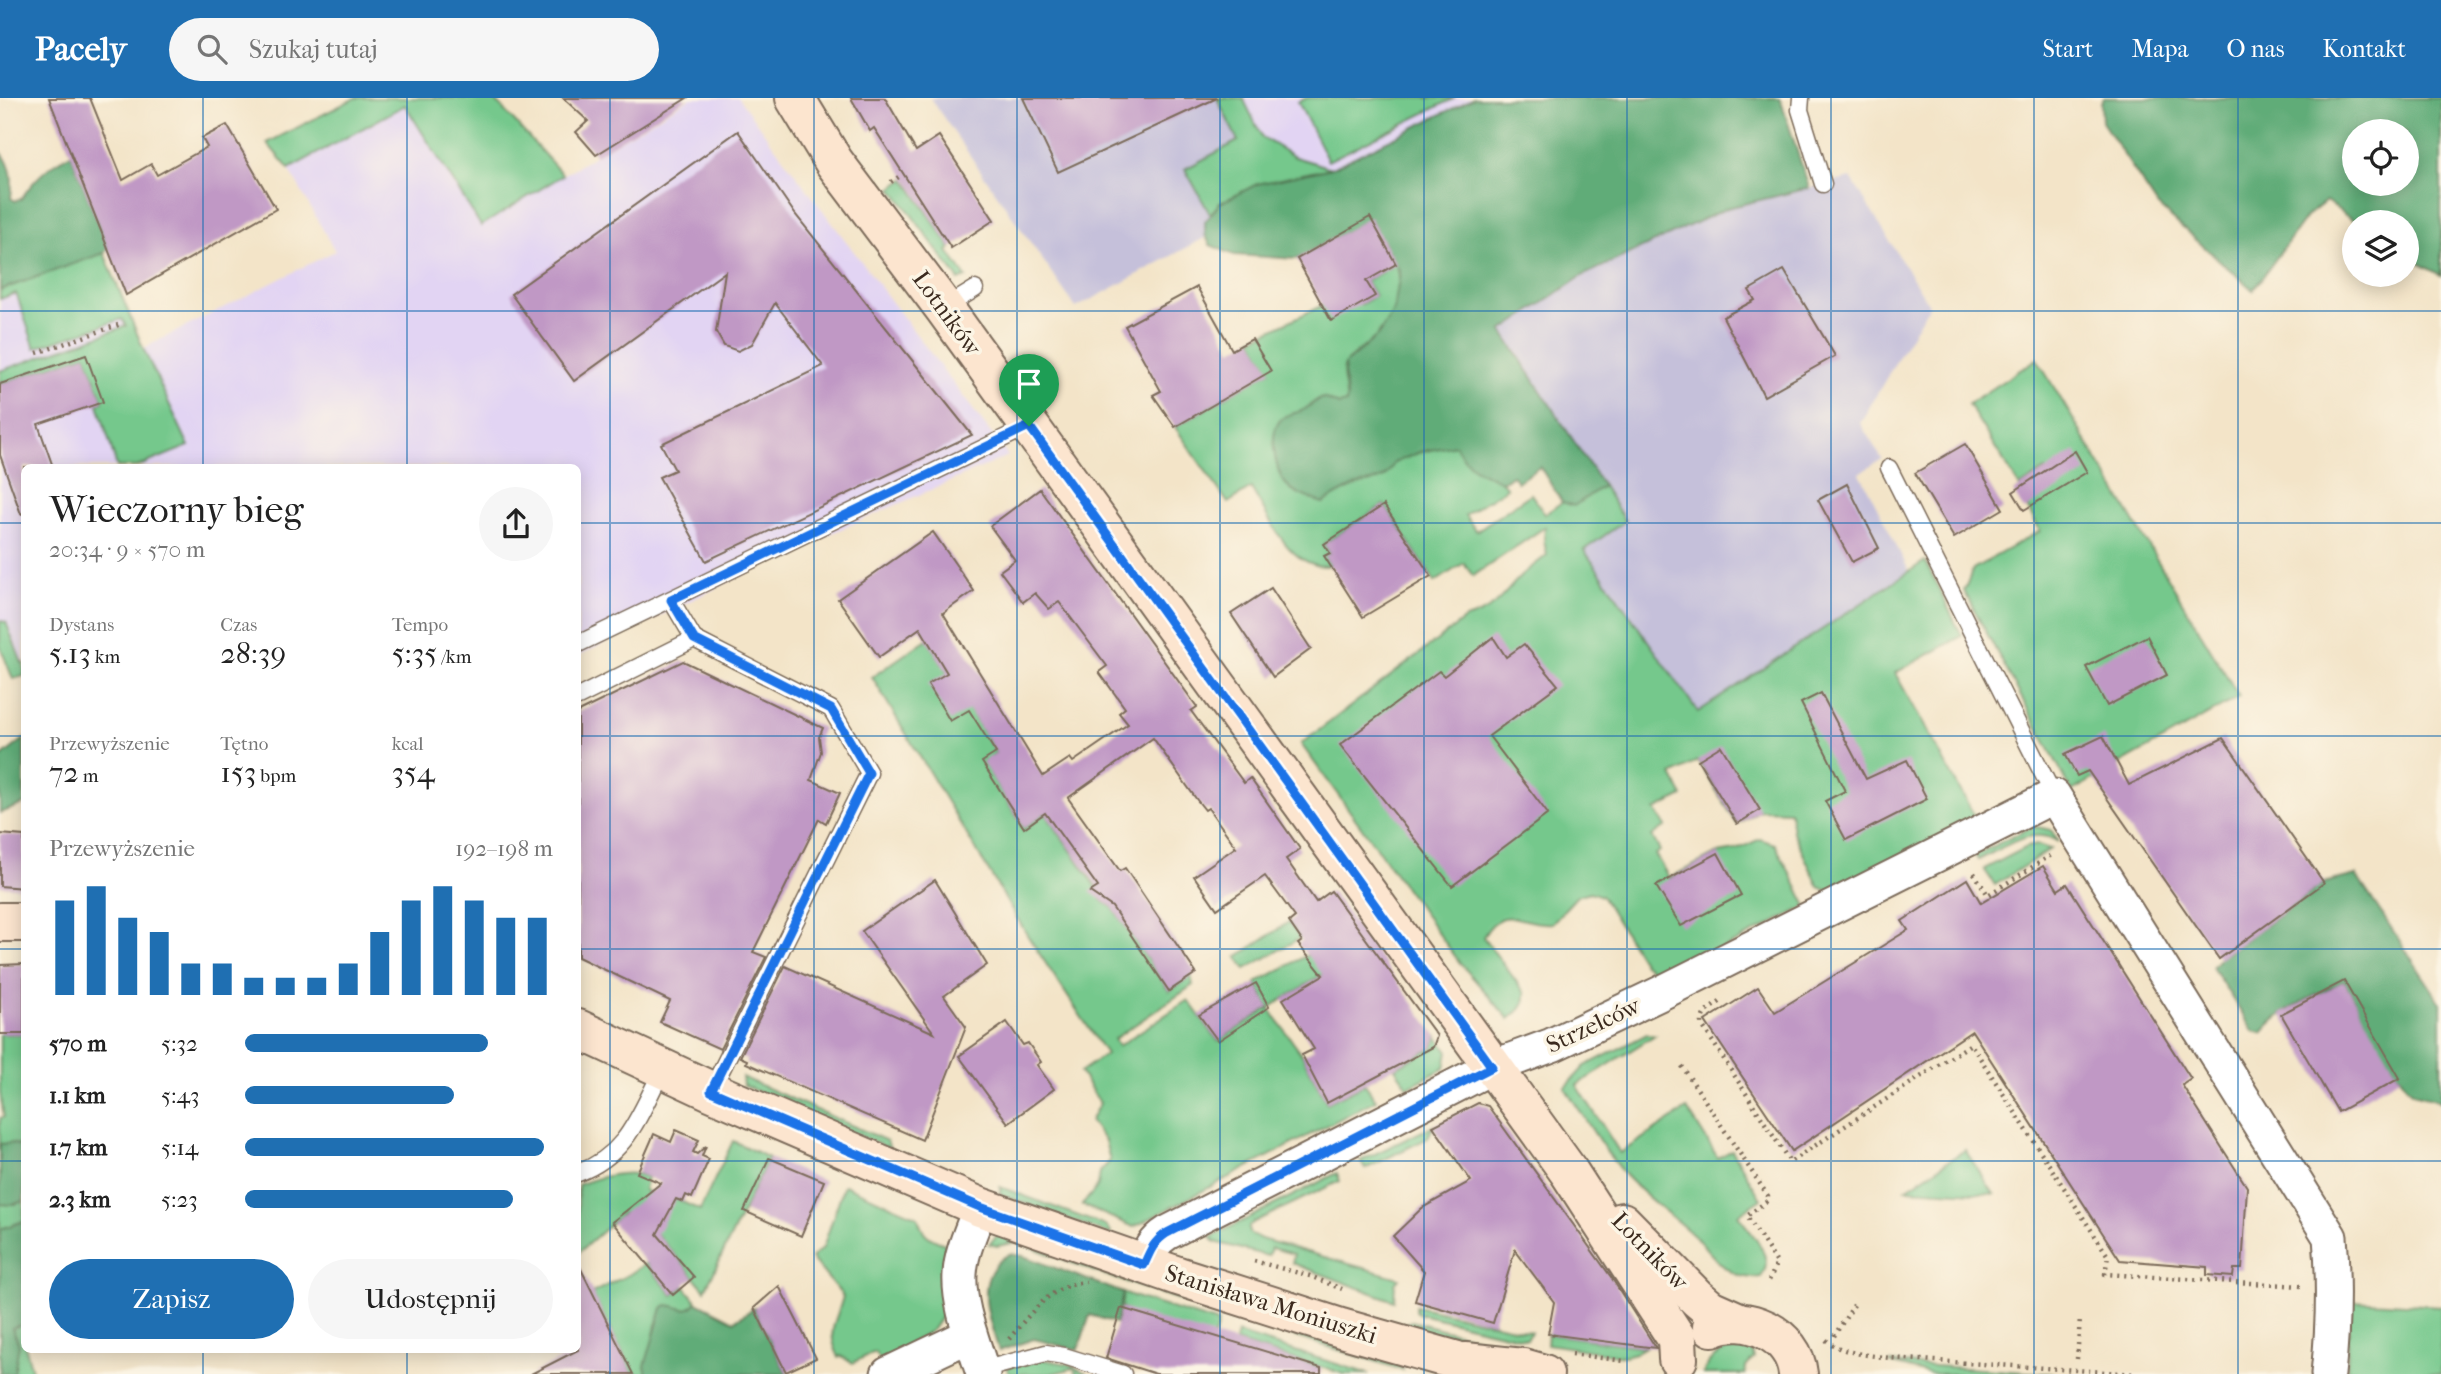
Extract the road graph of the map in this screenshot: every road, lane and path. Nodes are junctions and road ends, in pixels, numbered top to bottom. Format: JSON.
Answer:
{"nodes":[{"id":1,"x":795,"y":98,"type":"edge"},
{"id":2,"x":1801,"y":98,"type":"edge"},
{"id":3,"x":1823,"y":184,"type":"dead end"},
{"id":4,"x":121,"y":324,"type":"dead end"},
{"id":5,"x":37,"y":353,"type":"dead end"},
{"id":6,"x":1029,"y":426,"type":"junction"},
{"id":7,"x":1889,"y":468,"type":"dead end"},
{"id":8,"x":671,"y":600,"type":"junction"},
{"id":9,"x":694,"y":639,"type":"junction"},
{"id":10,"x":581,"y":643,"type":"edge"},
{"id":11,"x":581,"y":696,"type":"edge"},
{"id":12,"x":2054,"y":796,"type":"junction"},
{"id":13,"x":2060,"y":850,"type":"dead end"},
{"id":14,"x":1972,"y":870,"type":"dead end"},
{"id":15,"x":0,"y":922,"type":"edge"},
{"id":16,"x":21,"y":922,"type":"edge"},
{"id":17,"x":1725,"y":999,"type":"dead end"},
{"id":18,"x":581,"y":1030,"type":"edge"},
{"id":19,"x":1682,"y":1066,"type":"dead end"},
{"id":20,"x":1492,"y":1067,"type":"junction"},
{"id":21,"x":663,"y":1069,"type":"junction"},
{"id":22,"x":711,"y":1091,"type":"junction"},
{"id":23,"x":581,"y":1172,"type":"edge"},
{"id":24,"x":1569,"y":1172,"type":"junction"},
{"id":25,"x":980,"y":1207,"type":"junction"},
{"id":26,"x":1144,"y":1265,"type":"junction"},
{"id":27,"x":1092,"y":1282,"type":"dead end"},
{"id":28,"x":1768,"y":1285,"type":"dead end"},
{"id":29,"x":2333,"y":1288,"type":"junction"},
{"id":30,"x":1854,"y":1305,"type":"dead end"},
{"id":31,"x":2080,"y":1319,"type":"dead end"},
{"id":32,"x":1737,"y":1321,"type":"junction"},
{"id":33,"x":970,"y":1335,"type":"junction"},
{"id":34,"x":1834,"y":1336,"type":"dead end"},
{"id":35,"x":1803,"y":1353,"type":"edge"},
{"id":36,"x":2077,"y":1359,"type":"dead end"},
{"id":37,"x":1476,"y":1368,"type":"edge"},
{"id":38,"x":987,"y":1370,"type":"edge"},
{"id":39,"x":1671,"y":1370,"type":"edge"},
{"id":40,"x":888,"y":1374,"type":"edge"},
{"id":41,"x":1123,"y":1374,"type":"edge"},
{"id":42,"x":1544,"y":1374,"type":"edge"},
{"id":43,"x":1828,"y":1374,"type":"edge"},
{"id":44,"x":2137,"y":1374,"type":"edge"},
{"id":45,"x":2328,"y":1374,"type":"edge"}],
"edges":[{"from":1,"to":6,"type":"street","name":"Lotników"},
{"from":2,"to":3,"type":"lane"},
{"from":4,"to":5,"type":"path"},
{"from":6,"to":8,"type":"lane"},
{"from":6,"to":20,"type":"street","name":"Lotników"},
{"from":7,"to":12,"type":"lane"},
{"from":8,"to":9,"type":"lane"},
{"from":8,"to":10,"type":"lane"},
{"from":9,"to":11,"type":"lane"},
{"from":9,"to":22,"type":"lane"},
{"from":12,"to":20,"type":"street","name":"Strzelców"},
{"from":12,"to":29,"type":"street"},
{"from":13,"to":14,"type":"path"},
{"from":15,"to":16,"type":"street"},
{"from":17,"to":29,"type":"path"},
{"from":18,"to":21,"type":"street","name":"Stanisława Moniuszki"},
{"from":19,"to":28,"type":"path"},
{"from":20,"to":24,"type":"street","name":"Lotników"},
{"from":20,"to":26,"type":"street","name":"Strzelców"},
{"from":21,"to":22,"type":"street","name":"Stanisława Moniuszki"},
{"from":21,"to":23,"type":"lane"},
{"from":22,"to":25,"type":"street","name":"Stanisława Moniuszki"},
{"from":24,"to":32,"type":"street","name":"Lotników"},
{"from":24,"to":39,"type":"street","name":"Lotników"},
{"from":25,"to":26,"type":"street","name":"Stanisława Moniuszki"},
{"from":25,"to":33,"type":"street"},
{"from":26,"to":37,"type":"street","name":"Stanisława Moniuszki"},
{"from":27,"to":38,"type":"path"},
{"from":29,"to":45,"type":"street"},
{"from":30,"to":34,"type":"path"},
{"from":31,"to":36,"type":"path"},
{"from":32,"to":35,"type":"street","name":"Lotników"},
{"from":32,"to":39,"type":"street"},
{"from":33,"to":38,"type":"street"},
{"from":33,"to":40,"type":"street"},
{"from":35,"to":43,"type":"street"},
{"from":35,"to":44,"type":"path"},
{"from":37,"to":42,"type":"street","name":"Stanisława Moniuszki"},
{"from":38,"to":41,"type":"lane"}]}
